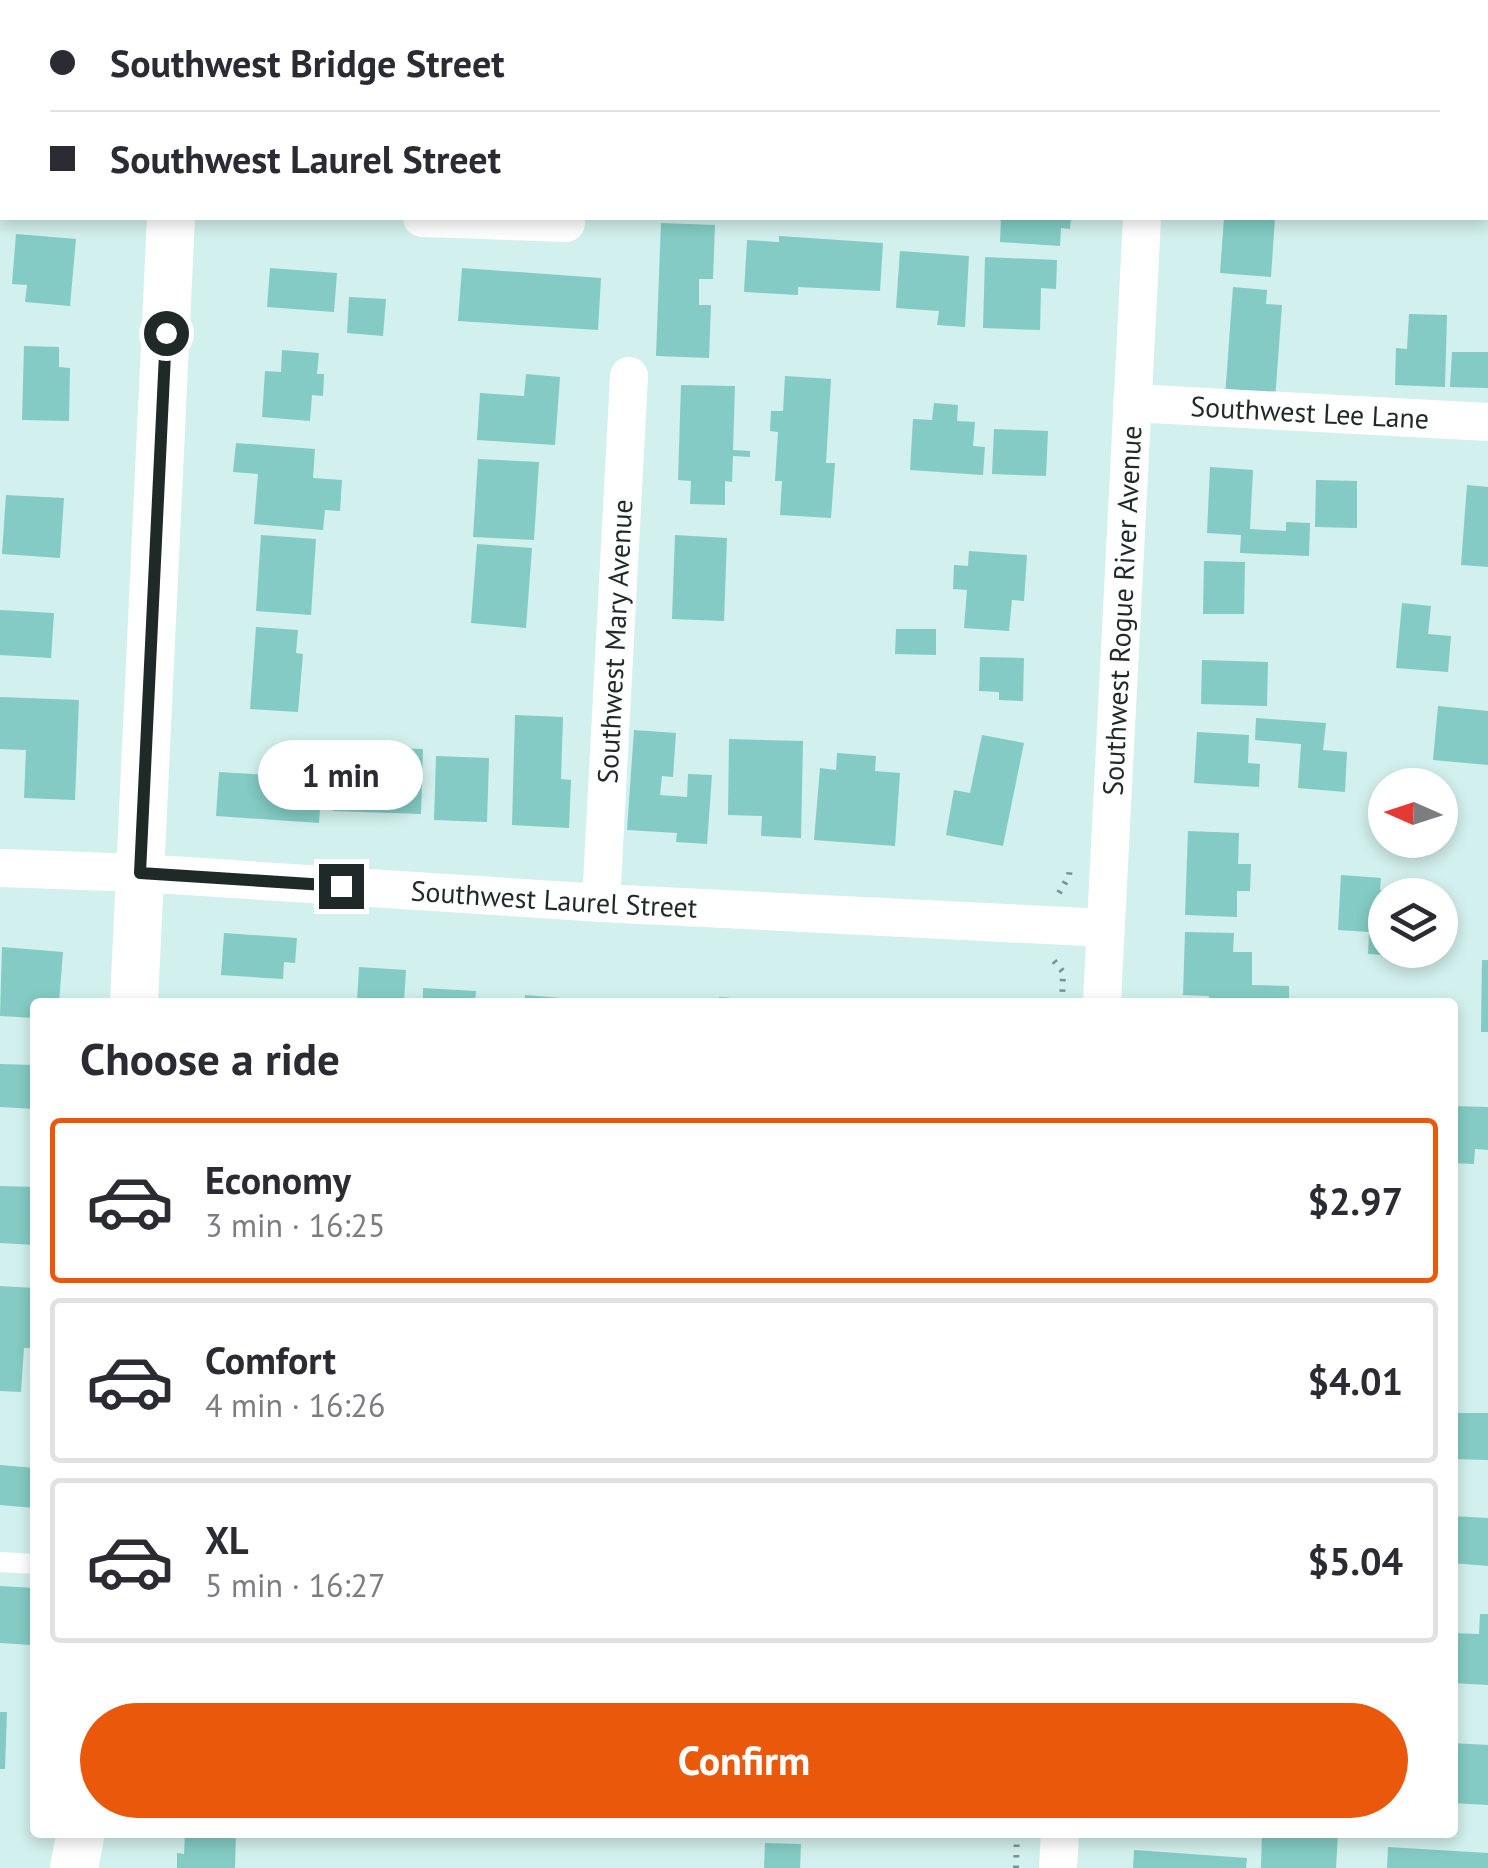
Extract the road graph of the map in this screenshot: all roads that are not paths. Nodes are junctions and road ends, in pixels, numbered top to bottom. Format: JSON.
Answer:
{"nodes":[{"id":1,"x":172,"y":220,"type":"edge"},
{"id":2,"x":480,"y":220,"type":"edge"},
{"id":3,"x":1142,"y":220,"type":"edge"},
{"id":4,"x":566,"y":223,"type":"dead end"},
{"id":5,"x":628,"y":376,"type":"dead end"},
{"id":6,"x":1132,"y":403,"type":"junction"},
{"id":7,"x":1488,"y":422,"type":"edge"},
{"id":8,"x":0,"y":868,"type":"edge"},
{"id":9,"x":140,"y":873,"type":"junction"},
{"id":10,"x":601,"y":903,"type":"junction"},
{"id":11,"x":1106,"y":928,"type":"junction"},
{"id":12,"x":134,"y":998,"type":"edge"},
{"id":13,"x":1102,"y":998,"type":"edge"},
{"id":14,"x":0,"y":1562,"type":"edge"},
{"id":15,"x":30,"y":1564,"type":"edge"},
{"id":16,"x":80,"y":1838,"type":"edge"},
{"id":17,"x":1060,"y":1838,"type":"edge"},
{"id":18,"x":74,"y":1868,"type":"edge"},
{"id":19,"x":1058,"y":1868,"type":"edge"}],
"edges":[{"from":1,"to":9,"type":"street"},
{"from":2,"to":4,"type":"street"},
{"from":3,"to":6,"type":"street","name":"Southwest Rogue River Avenue"},
{"from":5,"to":10,"type":"street","name":"Southwest Mary Avenue"},
{"from":6,"to":7,"type":"street","name":"Southwest Lee Lane"},
{"from":6,"to":11,"type":"street","name":"Southwest Rogue River Avenue"},
{"from":8,"to":9,"type":"street","name":"Southwest Laurel Street"},
{"from":9,"to":10,"type":"street","name":"Southwest Laurel Street"},
{"from":9,"to":12,"type":"street"},
{"from":10,"to":11,"type":"street","name":"Southwest Laurel Street"},
{"from":11,"to":13,"type":"street","name":"Southwest Rogue River Avenue"},
{"from":14,"to":15,"type":"lane"},
{"from":16,"to":18,"type":"street"},
{"from":17,"to":19,"type":"street"}]}
